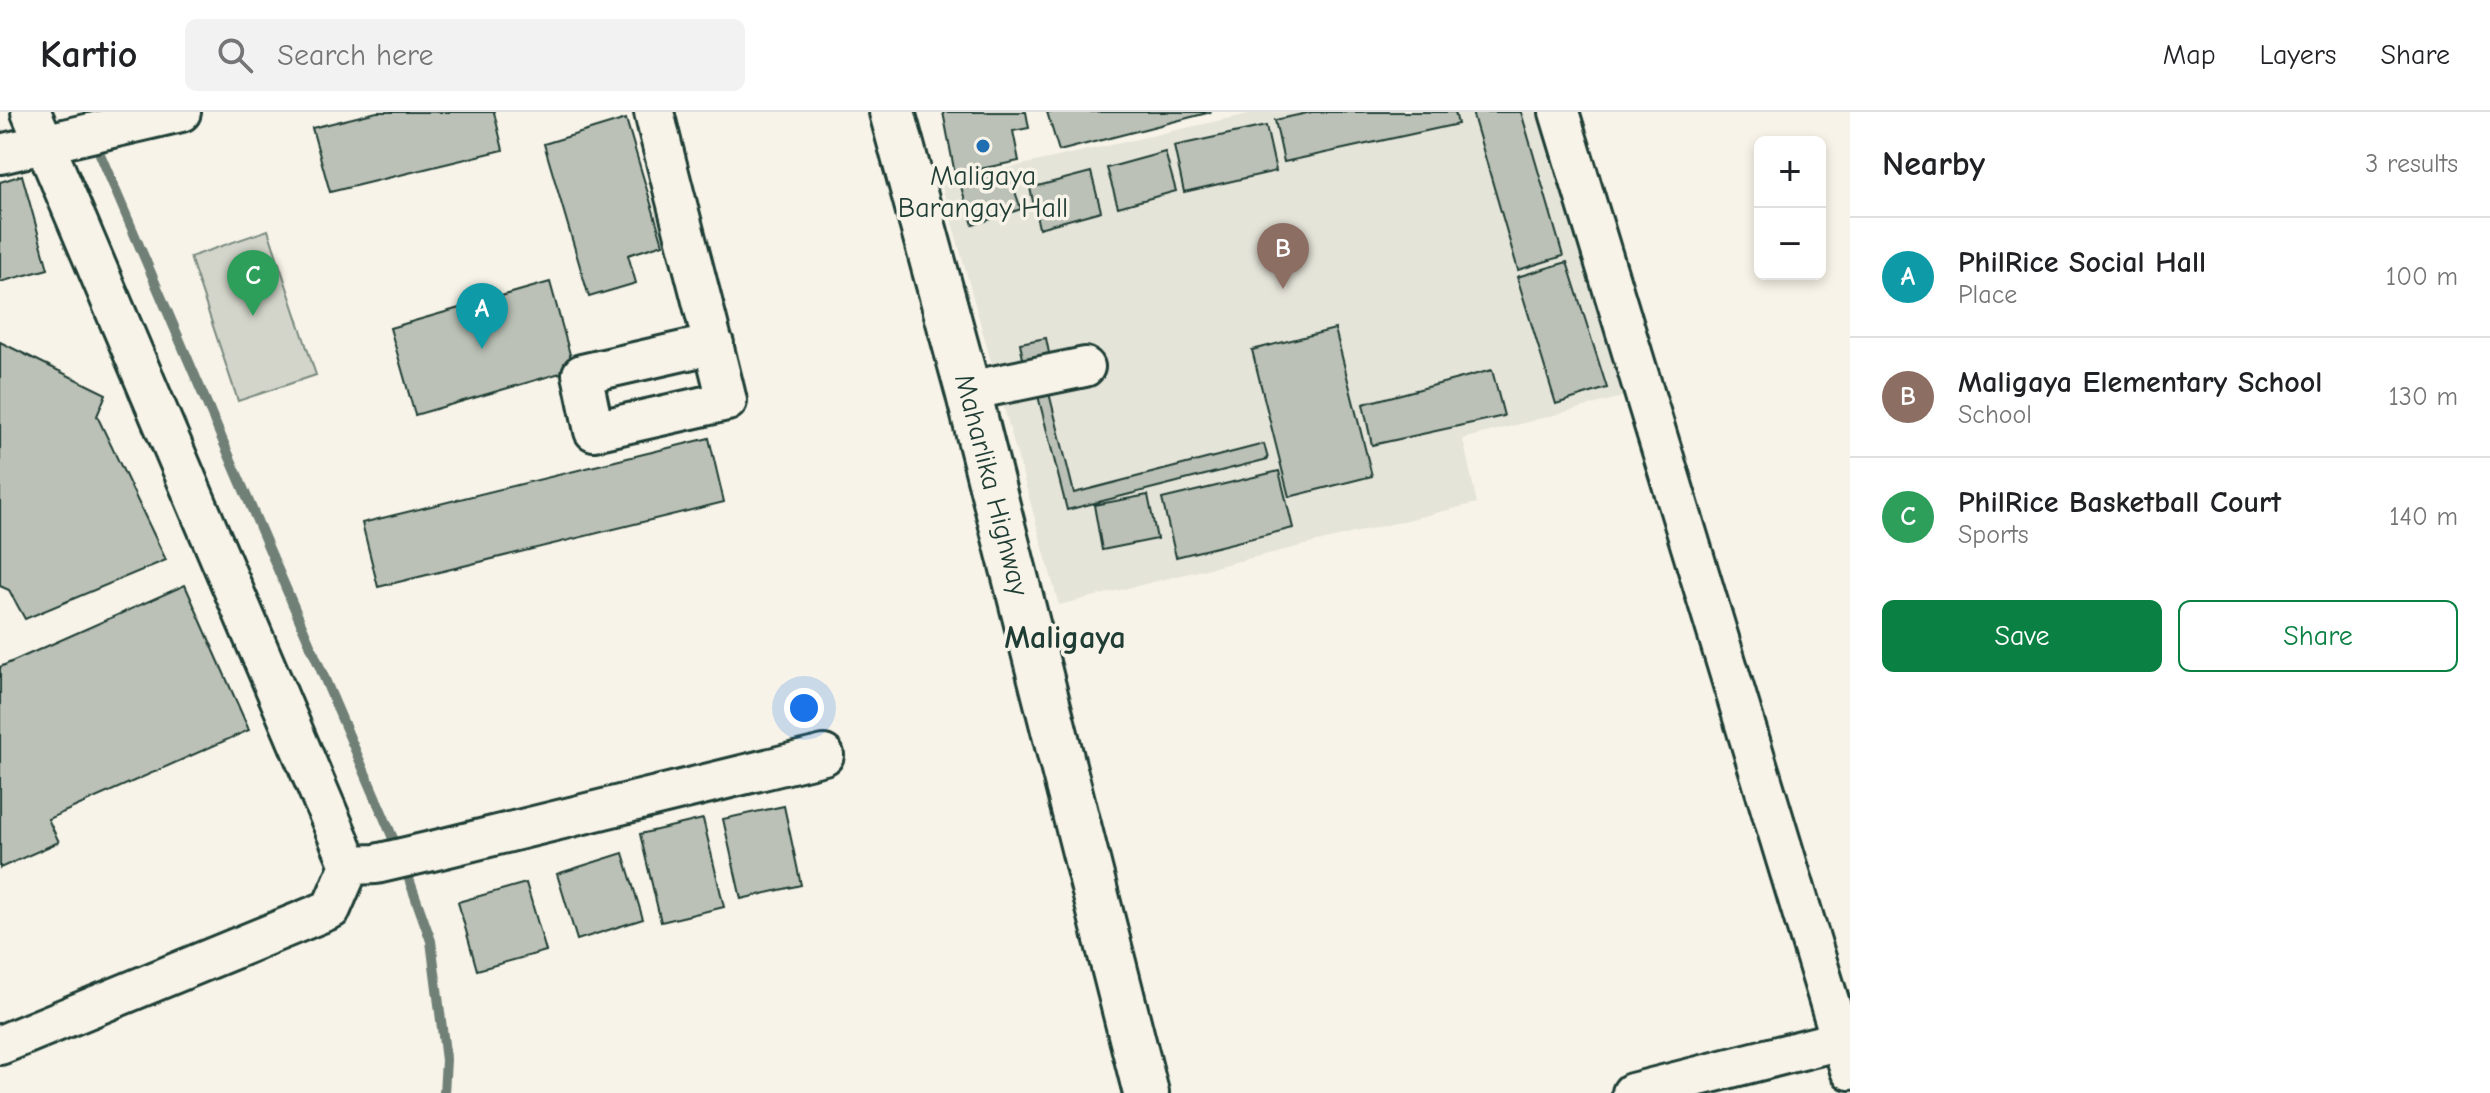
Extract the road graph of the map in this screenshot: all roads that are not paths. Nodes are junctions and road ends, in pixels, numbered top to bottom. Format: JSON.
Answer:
{"nodes":[{"id":1,"x":181,"y":112,"type":"edge"},
{"id":2,"x":654,"y":112,"type":"edge"},
{"id":3,"x":892,"y":112,"type":"edge"},
{"id":4,"x":1559,"y":112,"type":"edge"},
{"id":5,"x":38,"y":128,"type":"edge"},
{"id":6,"x":0,"y":154,"type":"edge"},
{"id":7,"x":714,"y":344,"type":"dead end"},
{"id":8,"x":1085,"y":367,"type":"dead end"},
{"id":9,"x":968,"y":391,"type":"junction"},
{"id":10,"x":824,"y":755,"type":"dead end"},
{"id":11,"x":363,"y":864,"type":"junction"},
{"id":12,"x":0,"y":1045,"type":"edge"},
{"id":13,"x":1846,"y":1055,"type":"edge"},
{"id":14,"x":1146,"y":1093,"type":"edge"},
{"id":15,"x":1632,"y":1093,"type":"edge"}],
"edges":[{"from":1,"to":5,"type":"street"},
{"from":2,"to":7,"type":"street"},
{"from":3,"to":9,"type":"highway","name":"Maharlika Highway"},
{"from":4,"to":13,"type":"street"},
{"from":5,"to":6,"type":"street"},
{"from":5,"to":11,"type":"street"},
{"from":8,"to":9,"type":"street"},
{"from":9,"to":14,"type":"highway","name":"Maharlika Highway"},
{"from":10,"to":11,"type":"street"},
{"from":11,"to":12,"type":"street"},
{"from":13,"to":15,"type":"street"}]}
